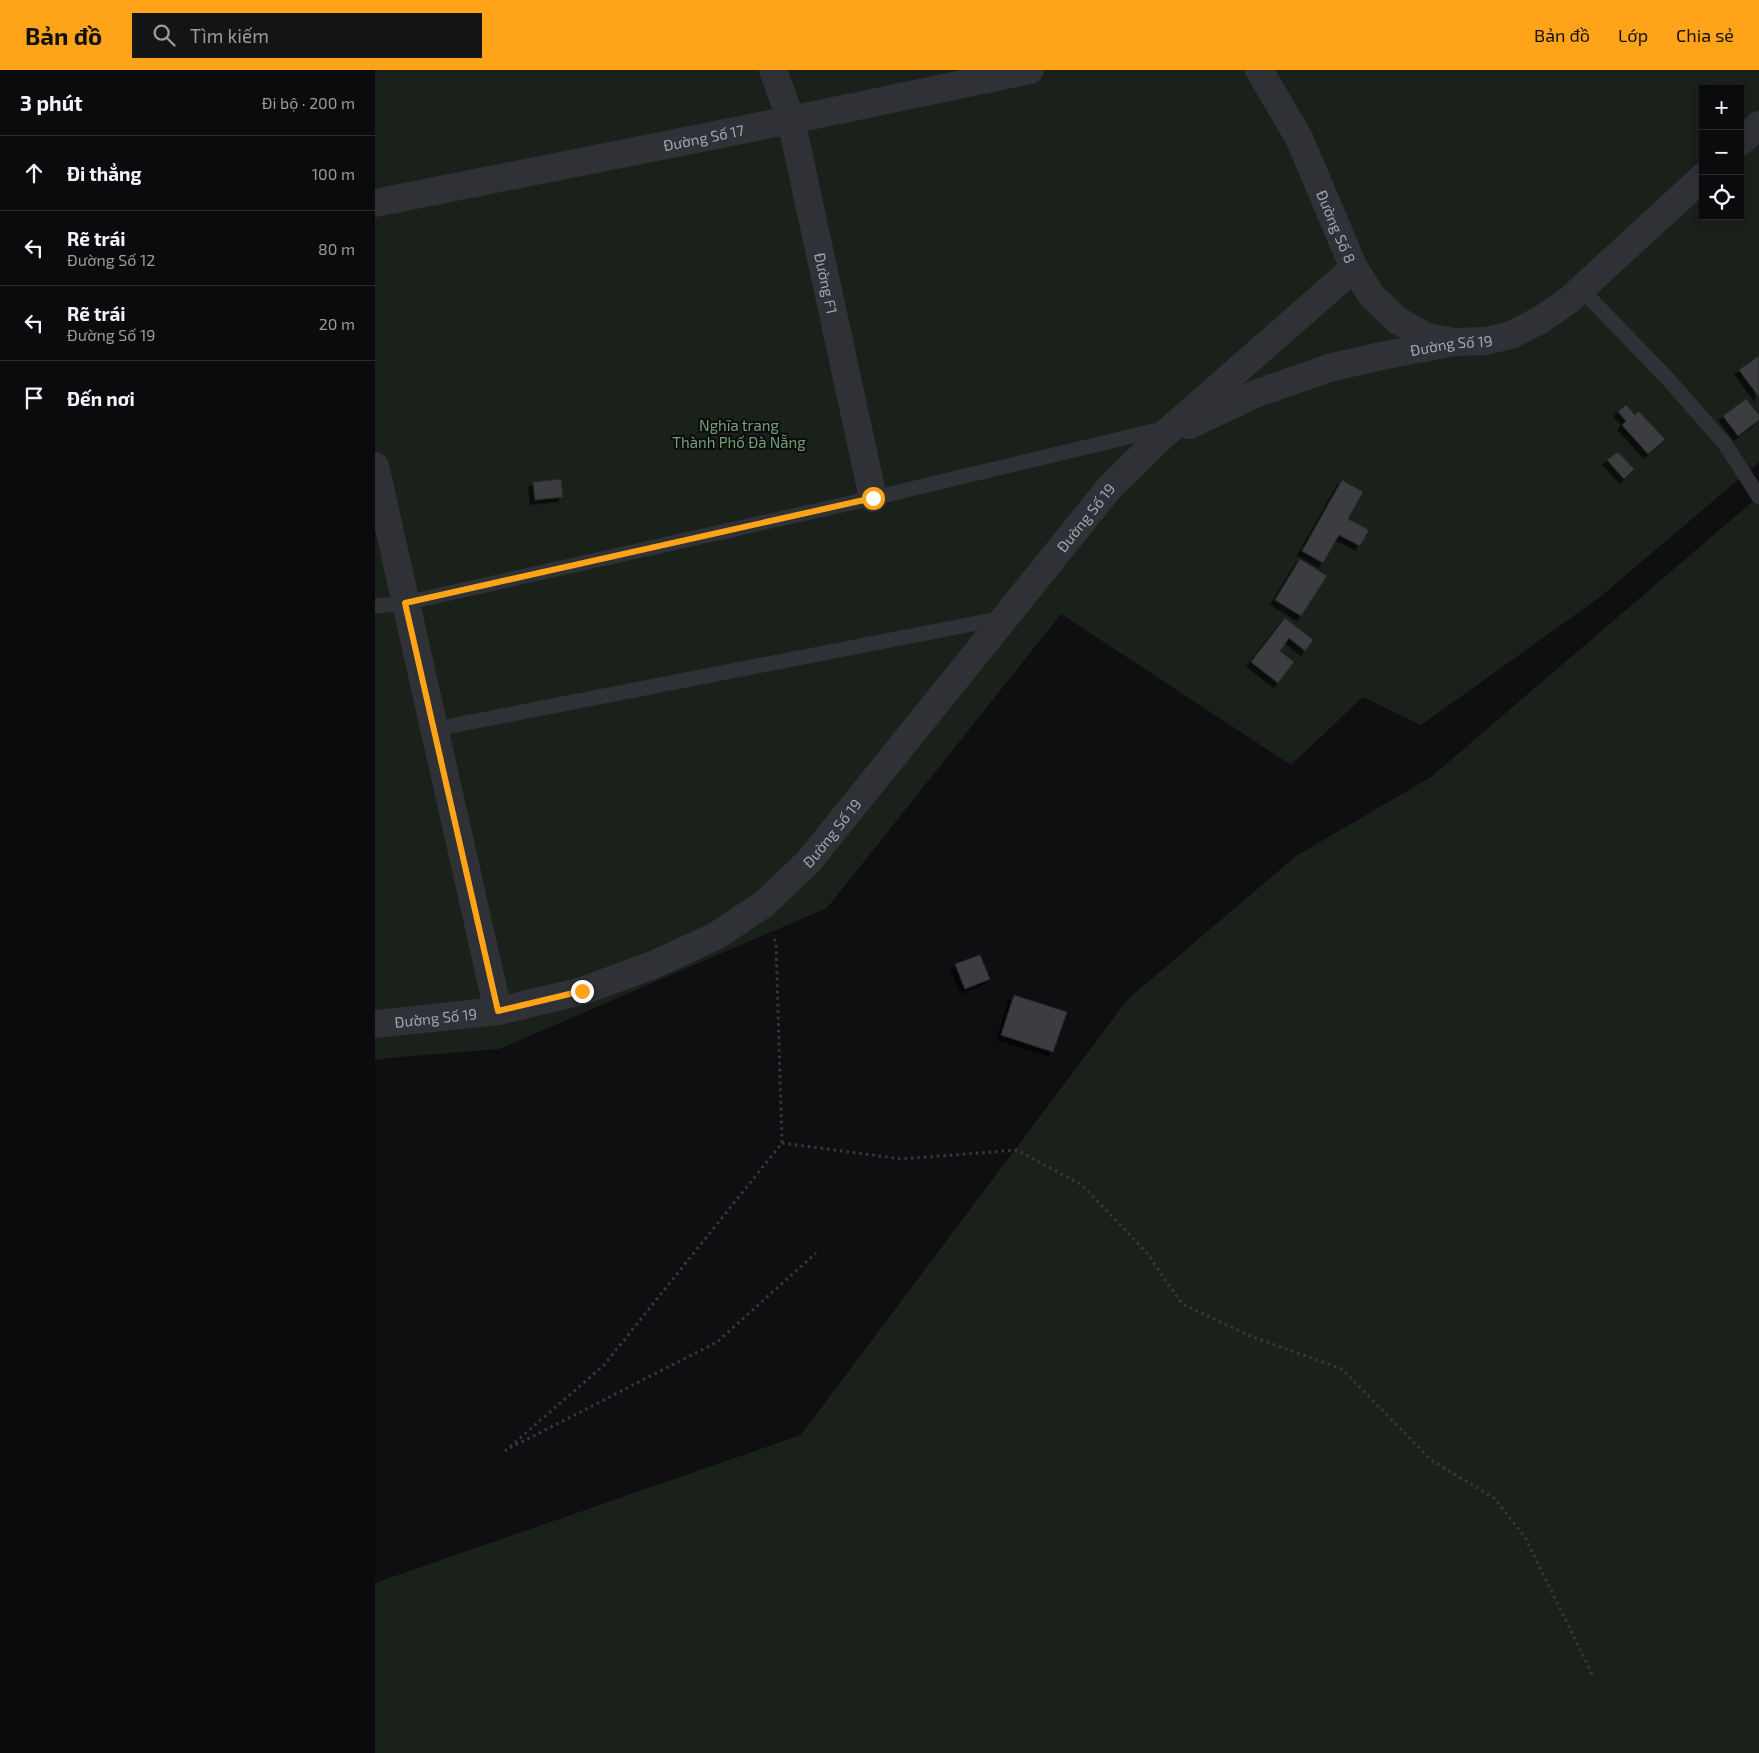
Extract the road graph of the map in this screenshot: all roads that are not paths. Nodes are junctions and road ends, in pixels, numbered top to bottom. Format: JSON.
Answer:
{"nodes":[{"id":1,"x":773,"y":70,"type":"edge"},
{"id":2,"x":1030,"y":70,"type":"edge"},
{"id":3,"x":1259,"y":70,"type":"edge"},
{"id":4,"x":791,"y":120,"type":"junction"},
{"id":5,"x":1759,"y":125,"type":"edge"},
{"id":6,"x":1744,"y":138,"type":"edge"},
{"id":7,"x":1699,"y":181,"type":"edge"},
{"id":8,"x":375,"y":203,"type":"edge"},
{"id":9,"x":1354,"y":268,"type":"junction"},
{"id":10,"x":1581,"y":289,"type":"junction"},
{"id":11,"x":1455,"y":342,"type":"junction"},
{"id":12,"x":1166,"y":433,"type":"junction"},
{"id":13,"x":375,"y":466,"type":"edge"},
{"id":14,"x":1759,"y":497,"type":"edge"},
{"id":15,"x":873,"y":498,"type":"junction"},
{"id":16,"x":405,"y":603,"type":"junction"},
{"id":17,"x":375,"y":606,"type":"edge"},
{"id":18,"x":1004,"y":618,"type":"junction"},
{"id":19,"x":435,"y":729,"type":"junction"},
{"id":20,"x":498,"y":1011,"type":"junction"},
{"id":21,"x":375,"y":1024,"type":"edge"}],
"edges":[{"from":1,"to":4,"type":"street","name":"Đường F1"},
{"from":2,"to":4,"type":"street","name":"Đường Số 17"},
{"from":3,"to":9,"type":"street","name":"Đường Số 8"},
{"from":4,"to":8,"type":"street","name":"Đường Số 17"},
{"from":4,"to":15,"type":"street","name":"Đường F1"},
{"from":5,"to":6,"type":"street"},
{"from":7,"to":10,"type":"street","name":"Đường Số 19"},
{"from":9,"to":11,"type":"street","name":"Đường Số 8"},
{"from":9,"to":12,"type":"street","name":"Đường Số 19"},
{"from":10,"to":11,"type":"street","name":"Đường Số 19"},
{"from":10,"to":14,"type":"lane"},
{"from":11,"to":12,"type":"street","name":"Đường Số 19"},
{"from":12,"to":15,"type":"lane"},
{"from":12,"to":18,"type":"street","name":"Đường Số 19"},
{"from":13,"to":16,"type":"street"},
{"from":15,"to":16,"type":"lane"},
{"from":16,"to":17,"type":"lane"},
{"from":16,"to":19,"type":"street"},
{"from":18,"to":19,"type":"lane"},
{"from":18,"to":20,"type":"street","name":"Đường Số 19"},
{"from":19,"to":20,"type":"street"},
{"from":20,"to":21,"type":"street","name":"Đường Số 19"}]}
